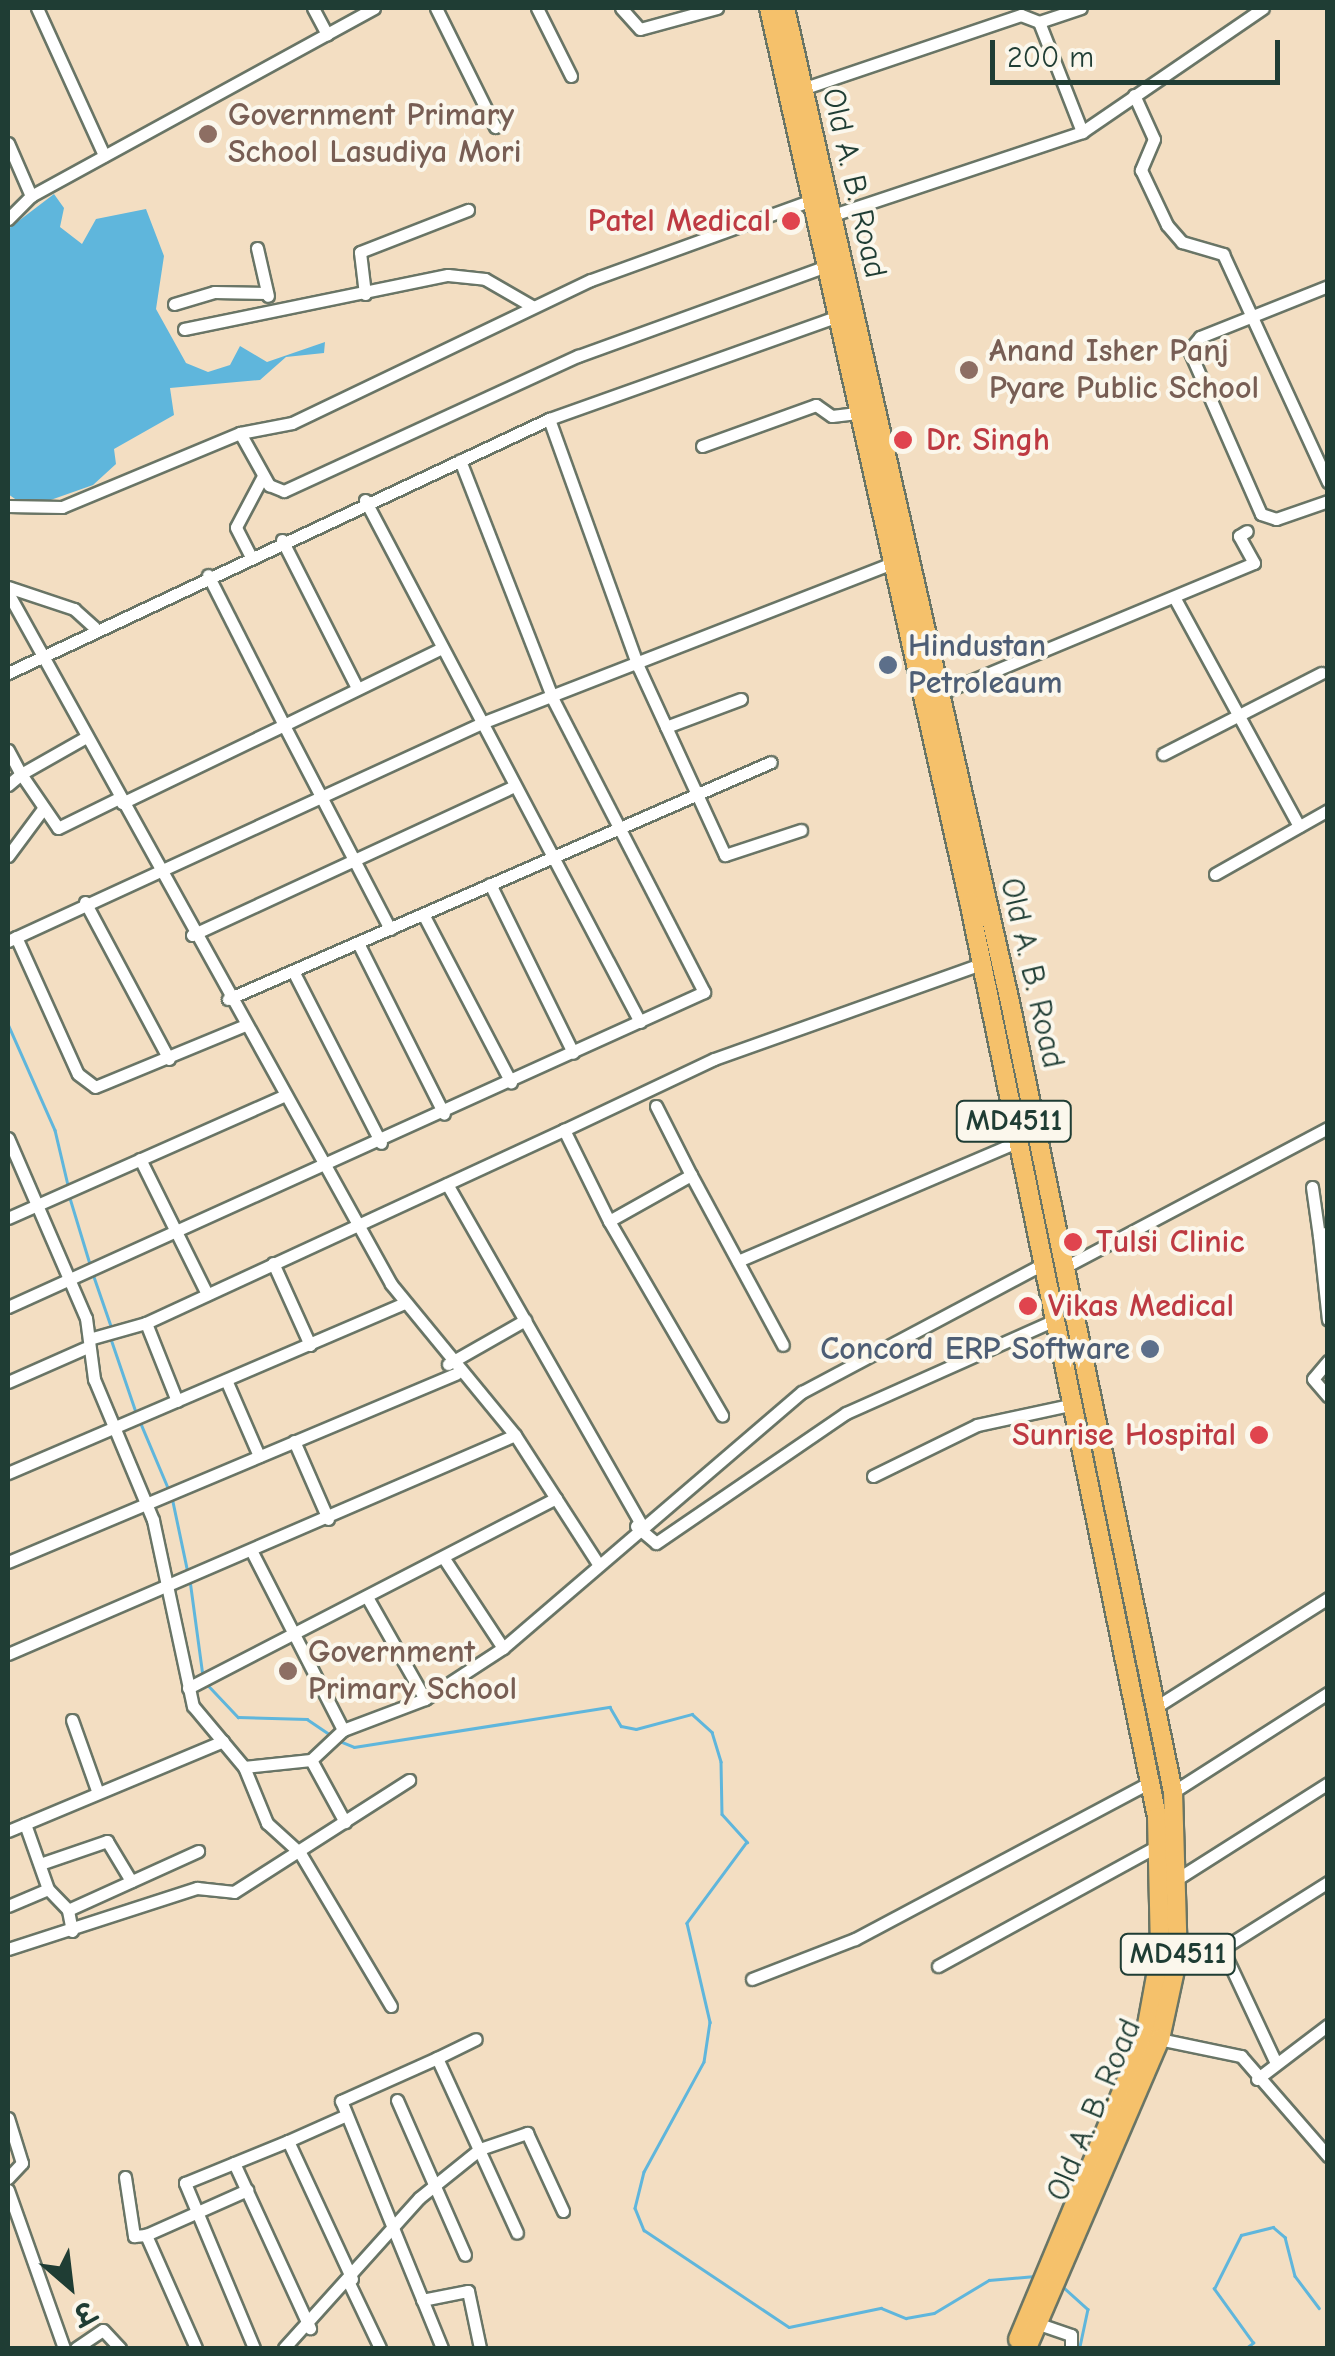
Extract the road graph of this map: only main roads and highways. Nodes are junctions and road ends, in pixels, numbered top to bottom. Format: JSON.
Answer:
{"nodes":[{"id":1,"x":769,"y":8,"type":"edge"},
{"id":2,"x":784,"y":8,"type":"edge"},
{"id":3,"x":1147,"y":1643,"type":"junction"},
{"id":4,"x":1125,"y":1645,"type":"junction"},
{"id":5,"x":1153,"y":2038,"type":"junction"},
{"id":6,"x":1039,"y":2300,"type":"junction"},
{"id":7,"x":1015,"y":2348,"type":"edge"},
{"id":8,"x":1027,"y":2348,"type":"edge"}],
"edges":[{"from":1,"to":4,"type":"main road","name":"Old A. B. Road","number":"MD4511"},
{"from":2,"to":3,"type":"main road","name":"Old A. B. Road","number":"MD4511"},
{"from":3,"to":4,"type":"main road"},
{"from":3,"to":5,"type":"main road","name":"Old A. B. Road","number":"MD4511"},
{"from":4,"to":5,"type":"main road","name":"Old A. B. Road","number":"MD4511"},
{"from":5,"to":6,"type":"main road","name":"Old A. B. Road","number":"MD4511"},
{"from":6,"to":7,"type":"main road","name":"Old A. B. Road","number":"MD4511"},
{"from":6,"to":8,"type":"main road","name":"Old A. B. Road","number":"MD4511"}]}
